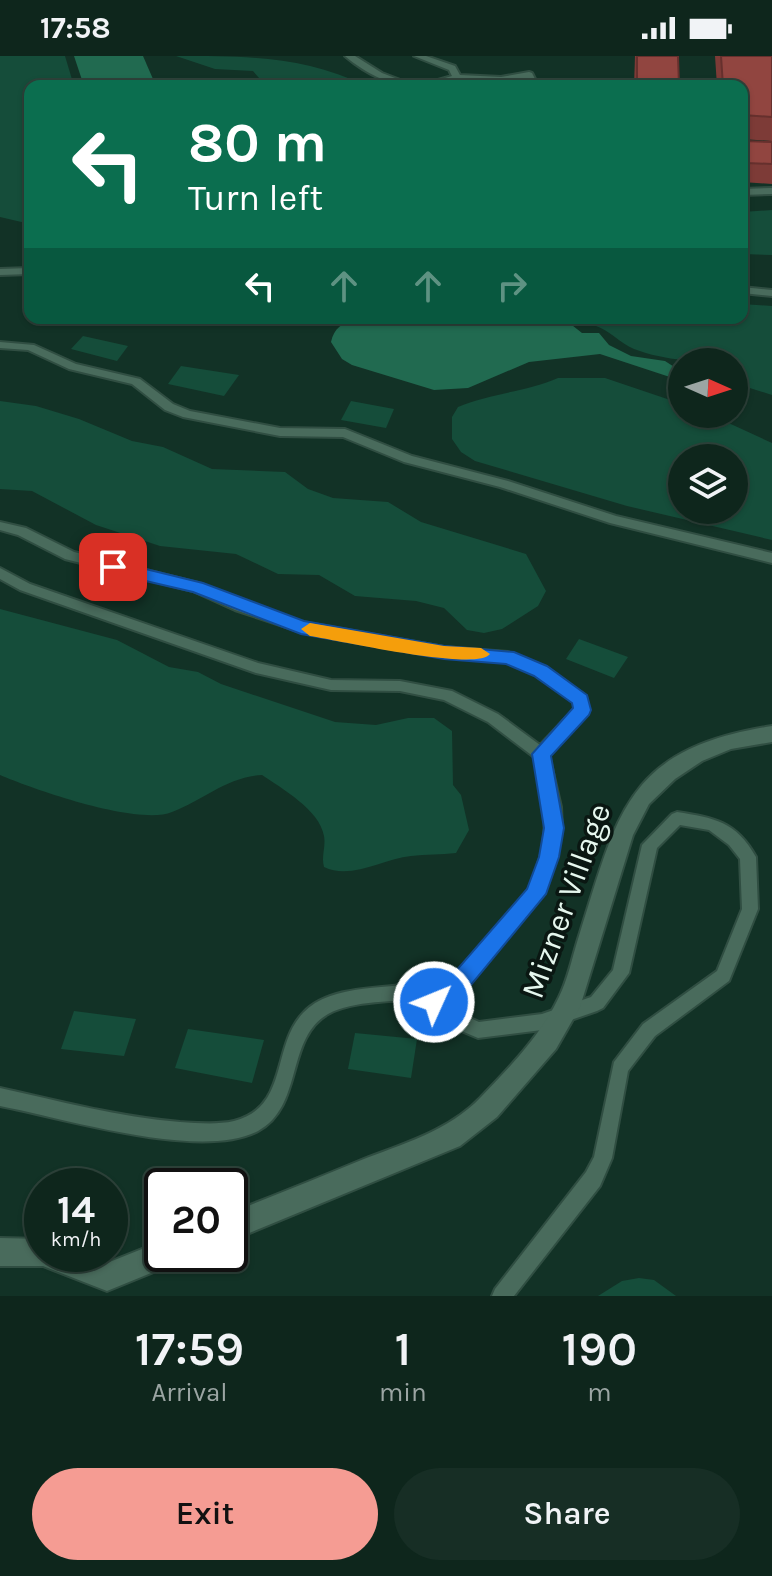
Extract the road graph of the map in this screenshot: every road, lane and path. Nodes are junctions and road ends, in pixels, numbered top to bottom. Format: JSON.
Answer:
{"nodes":[{"id":1,"x":349,"y":56,"type":"edge"},
{"id":2,"x":418,"y":56,"type":"edge"},
{"id":3,"x":363,"y":59,"type":"edge"},
{"id":4,"x":457,"y":77,"type":"junction"},
{"id":5,"x":504,"y":78,"type":"dead end"},
{"id":6,"x":394,"y":80,"type":"edge"},
{"id":7,"x":445,"y":80,"type":"edge"},
{"id":8,"x":772,"y":191,"type":"edge"},
{"id":9,"x":748,"y":192,"type":"edge"},
{"id":10,"x":24,"y":271,"type":"edge"},
{"id":11,"x":0,"y":272,"type":"edge"},
{"id":12,"x":748,"y":291,"type":"edge"},
{"id":13,"x":772,"y":293,"type":"edge"},
{"id":14,"x":0,"y":345,"type":"edge"},
{"id":15,"x":0,"y":526,"type":"edge"},
{"id":16,"x":772,"y":558,"type":"edge"},
{"id":17,"x":0,"y":573,"type":"edge"},
{"id":18,"x":772,"y":734,"type":"edge"},
{"id":19,"x":541,"y":754,"type":"junction"},
{"id":20,"x":431,"y":989,"type":"junction"},
{"id":21,"x":560,"y":1017,"type":"junction"},
{"id":22,"x":0,"y":1097,"type":"edge"},
{"id":23,"x":248,"y":1220,"type":"edge"},
{"id":24,"x":0,"y":1252,"type":"edge"},
{"id":25,"x":24,"y":1253,"type":"edge"},
{"id":26,"x":144,"y":1265,"type":"edge"},
{"id":27,"x":79,"y":1272,"type":"edge"},
{"id":28,"x":106,"y":1286,"type":"edge"},
{"id":29,"x":502,"y":1296,"type":"edge"}],
"edges":[{"from":1,"to":3,"type":"lane"},
{"from":2,"to":4,"type":"lane"},
{"from":3,"to":6,"type":"lane"},
{"from":4,"to":5,"type":"lane"},
{"from":4,"to":7,"type":"lane"},
{"from":8,"to":9,"type":"lane"},
{"from":10,"to":11,"type":"lane"},
{"from":12,"to":13,"type":"lane"},
{"from":14,"to":16,"type":"lane"},
{"from":15,"to":19,"type":"lane"},
{"from":17,"to":19,"type":"lane"},
{"from":18,"to":21,"type":"street","name":"Mizner Village"},
{"from":19,"to":20,"type":"lane"},
{"from":20,"to":21,"type":"lane"},
{"from":20,"to":22,"type":"lane"},
{"from":21,"to":23,"type":"street","name":"Mizner Village"},
{"from":21,"to":29,"type":"lane"},
{"from":24,"to":25,"type":"street"},
{"from":26,"to":28,"type":"street"},
{"from":27,"to":28,"type":"street"}]}
